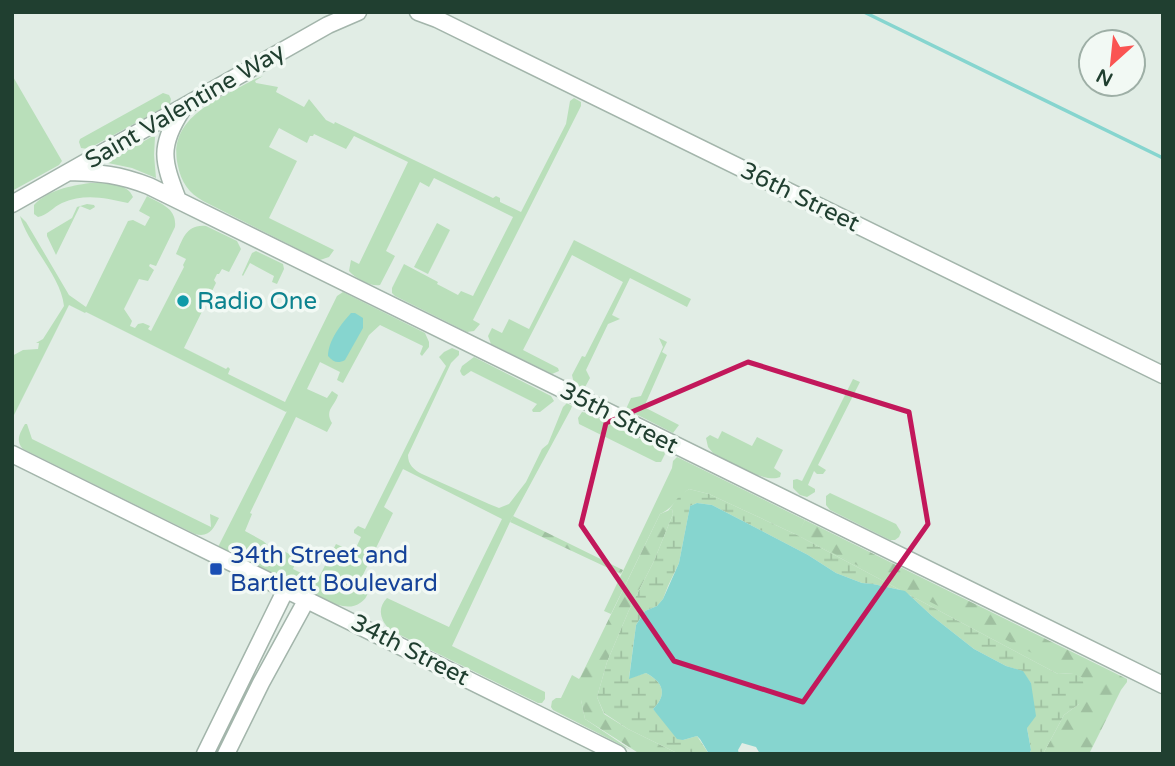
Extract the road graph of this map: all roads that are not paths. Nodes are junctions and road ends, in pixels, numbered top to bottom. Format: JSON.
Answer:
{"nodes":[{"id":1,"x":358,"y":12,"type":"edge"},
{"id":2,"x":418,"y":12,"type":"edge"},
{"id":3,"x":184,"y":107,"type":"junction"},
{"id":4,"x":69,"y":172,"type":"junction"},
{"id":5,"x":178,"y":200,"type":"junction"},
{"id":6,"x":12,"y":204,"type":"edge"},
{"id":7,"x":1163,"y":375,"type":"edge"},
{"id":8,"x":12,"y":454,"type":"edge"},
{"id":9,"x":286,"y":589,"type":"junction"},
{"id":10,"x":307,"y":599,"type":"junction"},
{"id":11,"x":1163,"y":685,"type":"edge"},
{"id":12,"x":205,"y":754,"type":"edge"},
{"id":13,"x":226,"y":754,"type":"edge"},
{"id":14,"x":618,"y":754,"type":"edge"}],
"edges":[{"from":1,"to":3,"type":"street","name":"Saint Valentine Way"},
{"from":2,"to":7,"type":"street","name":"36th Street"},
{"from":3,"to":4,"type":"street","name":"Saint Valentine Way"},
{"from":3,"to":5,"type":"street"},
{"from":4,"to":5,"type":"street","name":"35th Street"},
{"from":4,"to":6,"type":"street","name":"Saint Valentine Way"},
{"from":5,"to":11,"type":"street","name":"35th Street"},
{"from":8,"to":9,"type":"street","name":"34th Street"},
{"from":9,"to":10,"type":"street","name":"34th Street"},
{"from":9,"to":12,"type":"street"},
{"from":10,"to":13,"type":"street"},
{"from":10,"to":14,"type":"street","name":"34th Street"}]}
